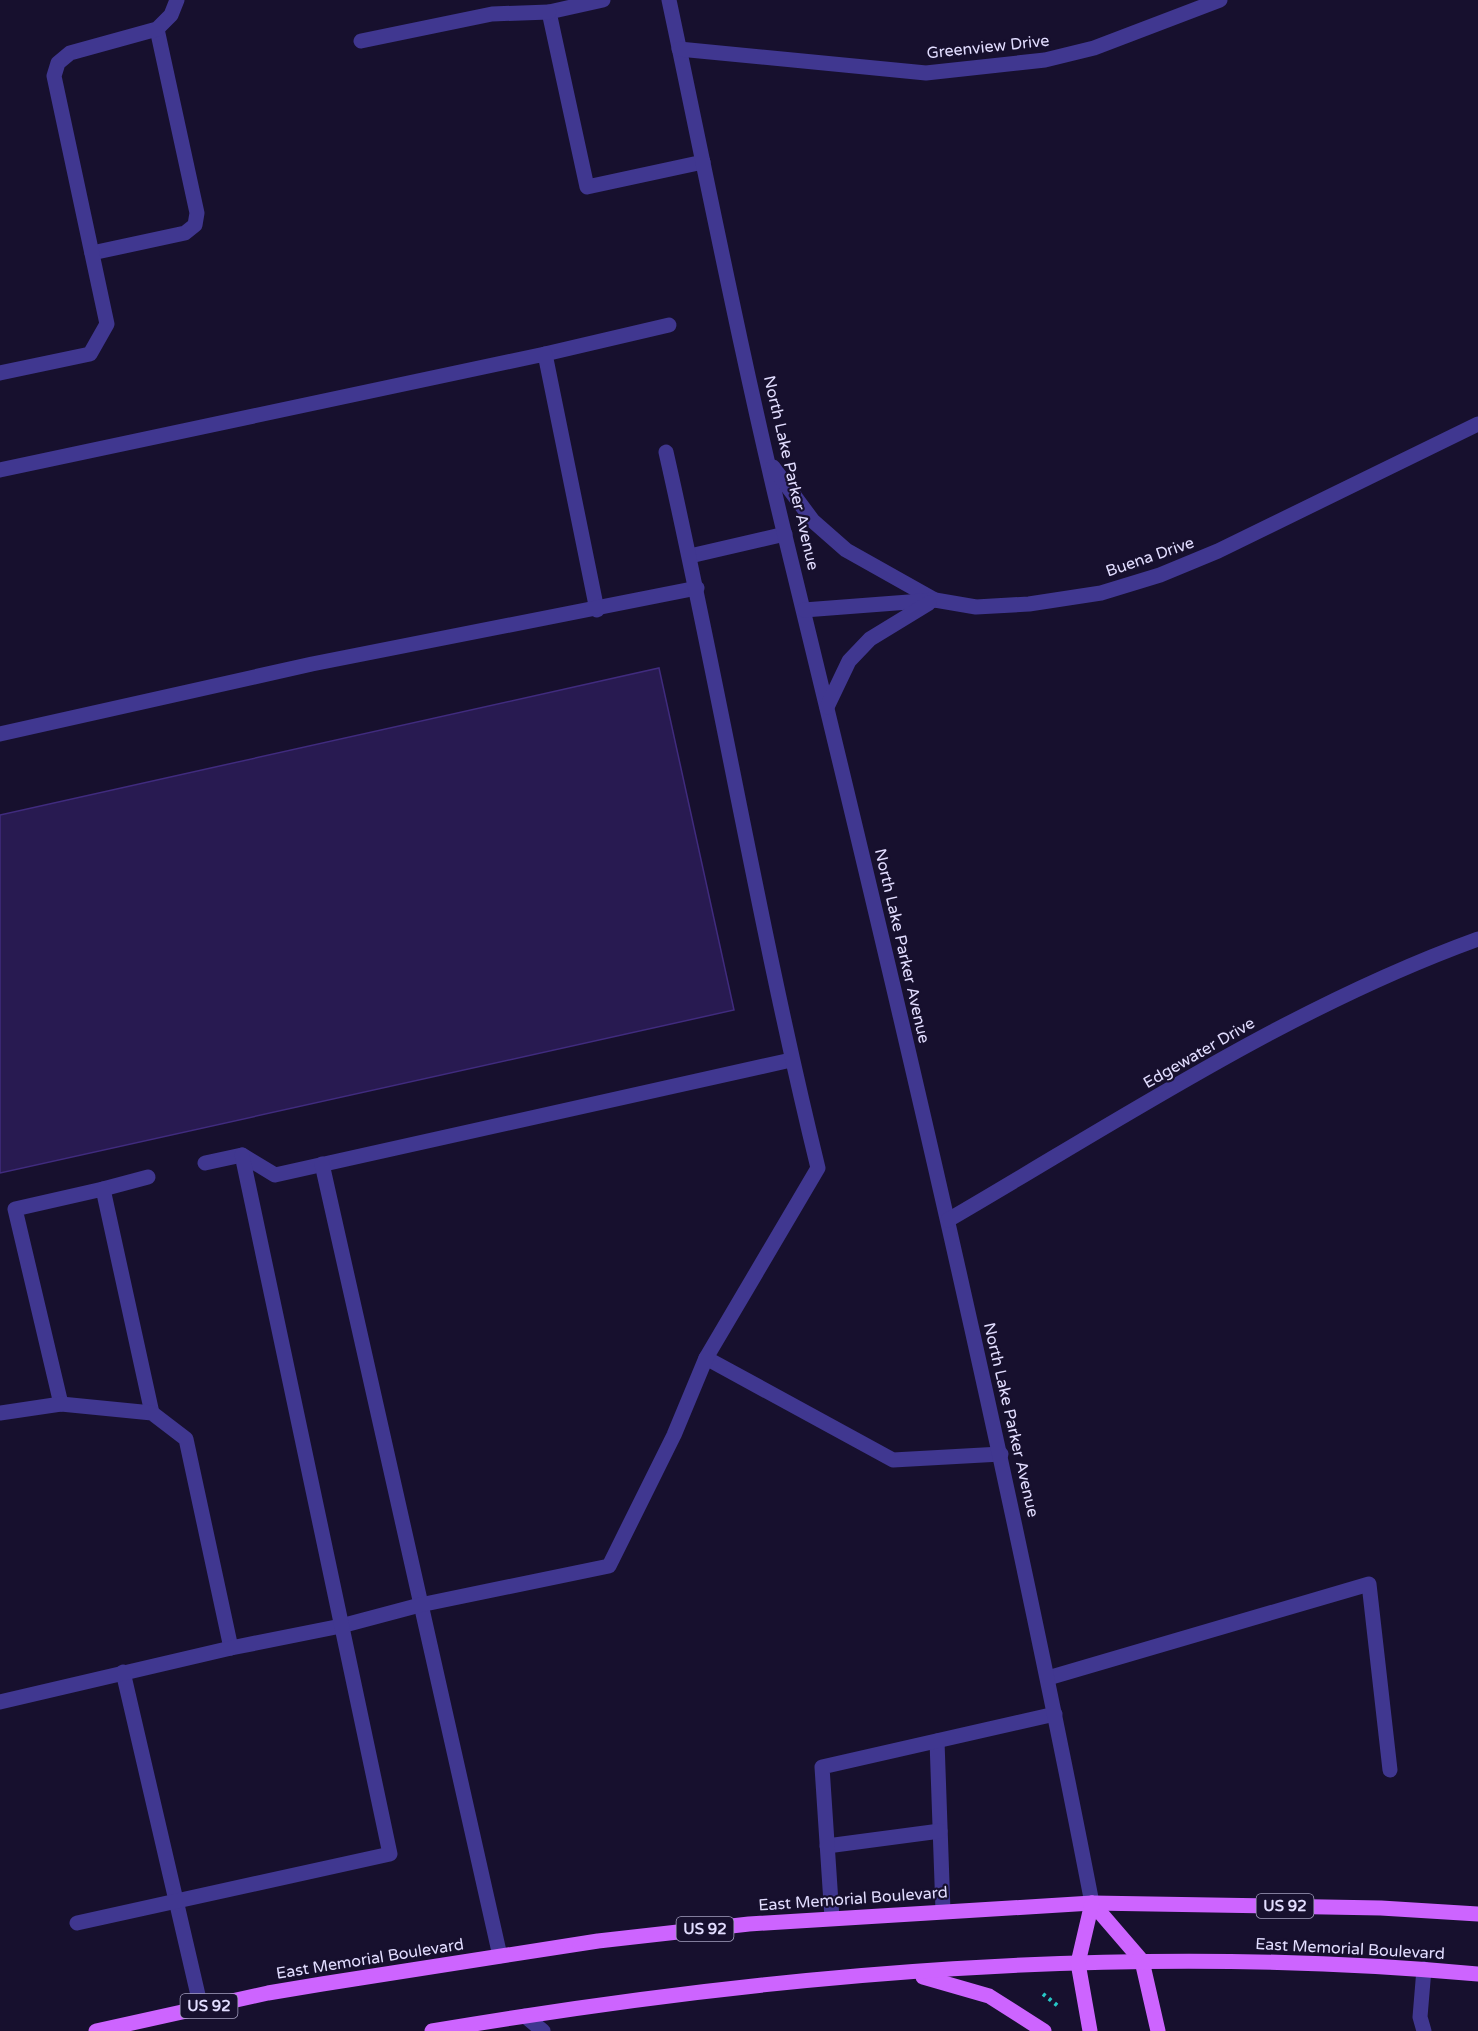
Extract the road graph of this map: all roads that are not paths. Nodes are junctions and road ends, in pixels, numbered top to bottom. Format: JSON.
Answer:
{"nodes":[{"id":1,"x":177,"y":0,"type":"edge"},
{"id":2,"x":603,"y":0,"type":"edge"},
{"id":3,"x":669,"y":0,"type":"edge"},
{"id":4,"x":1220,"y":0,"type":"edge"},
{"id":5,"x":549,"y":12,"type":"junction"},
{"id":6,"x":157,"y":29,"type":"junction"},
{"id":7,"x":361,"y":41,"type":"dead end"},
{"id":8,"x":679,"y":49,"type":"junction"},
{"id":9,"x":703,"y":162,"type":"junction"},
{"id":10,"x":92,"y":253,"type":"junction"},
{"id":11,"x":669,"y":325,"type":"dead end"},
{"id":12,"x":545,"y":354,"type":"junction"},
{"id":13,"x":0,"y":373,"type":"edge"},
{"id":14,"x":1478,"y":424,"type":"edge"},
{"id":15,"x":666,"y":452,"type":"dead end"},
{"id":16,"x":768,"y":461,"type":"junction"},
{"id":17,"x":0,"y":470,"type":"edge"},
{"id":18,"x":785,"y":534,"type":"junction"},
{"id":19,"x":690,"y":556,"type":"junction"},
{"id":20,"x":697,"y":588,"type":"junction"},
{"id":21,"x":935,"y":600,"type":"junction"},
{"id":22,"x":597,"y":610,"type":"junction"},
{"id":23,"x":804,"y":610,"type":"junction"},
{"id":24,"x":827,"y":707,"type":"junction"},
{"id":25,"x":0,"y":734,"type":"edge"},
{"id":26,"x":1478,"y":939,"type":"edge"},
{"id":27,"x":791,"y":1060,"type":"junction"},
{"id":28,"x":242,"y":1155,"type":"junction"},
{"id":29,"x":205,"y":1163,"type":"dead end"},
{"id":30,"x":322,"y":1164,"type":"junction"},
{"id":31,"x":148,"y":1177,"type":"dead end"},
{"id":32,"x":103,"y":1189,"type":"junction"},
{"id":33,"x":948,"y":1220,"type":"junction"},
{"id":34,"x":706,"y":1358,"type":"junction"},
{"id":35,"x":61,"y":1404,"type":"junction"},
{"id":36,"x":0,"y":1413,"type":"edge"},
{"id":37,"x":152,"y":1413,"type":"junction"},
{"id":38,"x":1001,"y":1454,"type":"junction"},
{"id":39,"x":420,"y":1605,"type":"junction"},
{"id":40,"x":341,"y":1626,"type":"junction"},
{"id":41,"x":231,"y":1648,"type":"junction"},
{"id":42,"x":123,"y":1672,"type":"junction"},
{"id":43,"x":1048,"y":1678,"type":"junction"},
{"id":44,"x":0,"y":1702,"type":"edge"},
{"id":45,"x":1055,"y":1714,"type":"junction"},
{"id":46,"x":937,"y":1741,"type":"junction"},
{"id":47,"x":1390,"y":1770,"type":"dead end"},
{"id":48,"x":940,"y":1831,"type":"junction"},
{"id":49,"x":827,"y":1846,"type":"junction"},
{"id":50,"x":178,"y":1901,"type":"junction"},
{"id":51,"x":1092,"y":1903,"type":"junction"},
{"id":52,"x":943,"y":1911,"type":"junction"},
{"id":53,"x":1478,"y":1914,"type":"edge"},
{"id":54,"x":832,"y":1918,"type":"junction"},
{"id":55,"x":77,"y":1923,"type":"dead end"},
{"id":56,"x":501,"y":1956,"type":"junction"},
{"id":57,"x":1143,"y":1961,"type":"junction"},
{"id":58,"x":1078,"y":1963,"type":"junction"},
{"id":59,"x":1424,"y":1969,"type":"junction"},
{"id":60,"x":912,"y":1973,"type":"junction"},
{"id":61,"x":1478,"y":1974,"type":"edge"},
{"id":62,"x":201,"y":2008,"type":"junction"},
{"id":63,"x":525,"y":2016,"type":"junction"},
{"id":64,"x":96,"y":2031,"type":"edge"},
{"id":65,"x":432,"y":2031,"type":"edge"},
{"id":66,"x":543,"y":2031,"type":"edge"},
{"id":67,"x":1044,"y":2031,"type":"edge"},
{"id":68,"x":1090,"y":2031,"type":"edge"},
{"id":69,"x":1158,"y":2031,"type":"edge"},
{"id":70,"x":1424,"y":2031,"type":"edge"}],
"edges":[{"from":1,"to":6,"type":"street"},
{"from":2,"to":5,"type":"street"},
{"from":3,"to":8,"type":"street","name":"North Lake Parker Avenue"},
{"from":4,"to":8,"type":"street","name":"Greenview Drive"},
{"from":5,"to":7,"type":"street"},
{"from":5,"to":9,"type":"street"},
{"from":6,"to":10,"type":"street"},
{"from":6,"to":10,"type":"street"},
{"from":8,"to":9,"type":"street","name":"North Lake Parker Avenue"},
{"from":9,"to":16,"type":"street","name":"North Lake Parker Avenue"},
{"from":10,"to":13,"type":"street"},
{"from":11,"to":12,"type":"street"},
{"from":12,"to":17,"type":"street"},
{"from":12,"to":22,"type":"street"},
{"from":14,"to":21,"type":"street","name":"Buena Drive"},
{"from":15,"to":19,"type":"street"},
{"from":16,"to":18,"type":"street","name":"North Lake Parker Avenue"},
{"from":16,"to":21,"type":"street"},
{"from":18,"to":19,"type":"street"},
{"from":18,"to":23,"type":"street","name":"North Lake Parker Avenue"},
{"from":19,"to":20,"type":"street"},
{"from":20,"to":22,"type":"street"},
{"from":20,"to":27,"type":"street"},
{"from":21,"to":23,"type":"street","name":"Buena Drive"},
{"from":21,"to":24,"type":"street"},
{"from":22,"to":25,"type":"street"},
{"from":23,"to":24,"type":"street","name":"North Lake Parker Avenue"},
{"from":24,"to":33,"type":"street","name":"North Lake Parker Avenue"},
{"from":26,"to":33,"type":"street","name":"Edgewater Drive"},
{"from":27,"to":30,"type":"street"},
{"from":27,"to":34,"type":"street"},
{"from":28,"to":29,"type":"street"},
{"from":28,"to":30,"type":"street"},
{"from":28,"to":40,"type":"street"},
{"from":30,"to":39,"type":"street"},
{"from":31,"to":32,"type":"street"},
{"from":32,"to":35,"type":"street"},
{"from":32,"to":37,"type":"street"},
{"from":33,"to":38,"type":"street","name":"North Lake Parker Avenue"},
{"from":34,"to":38,"type":"street"},
{"from":34,"to":39,"type":"street"},
{"from":35,"to":36,"type":"street"},
{"from":35,"to":37,"type":"street"},
{"from":37,"to":41,"type":"street"},
{"from":38,"to":43,"type":"street","name":"North Lake Parker Avenue"},
{"from":39,"to":40,"type":"street"},
{"from":39,"to":56,"type":"street"},
{"from":40,"to":41,"type":"street"},
{"from":40,"to":50,"type":"street"},
{"from":41,"to":42,"type":"street"},
{"from":42,"to":44,"type":"street"},
{"from":42,"to":50,"type":"street"},
{"from":43,"to":45,"type":"street","name":"North Lake Parker Avenue"},
{"from":43,"to":47,"type":"street"},
{"from":45,"to":46,"type":"street"},
{"from":45,"to":51,"type":"street","name":"North Lake Parker Avenue"},
{"from":46,"to":48,"type":"street"},
{"from":46,"to":49,"type":"street"},
{"from":48,"to":49,"type":"street"},
{"from":48,"to":52,"type":"street"},
{"from":49,"to":54,"type":"street"},
{"from":50,"to":55,"type":"street"},
{"from":50,"to":62,"type":"street"},
{"from":51,"to":52,"type":"main road","name":"East Memorial Boulevard","number":"US 92"},
{"from":51,"to":53,"type":"main road","name":"East Memorial Boulevard","number":"US 92"},
{"from":51,"to":57,"type":"main road"},
{"from":51,"to":58,"type":"main road"},
{"from":52,"to":54,"type":"main road","name":"East Memorial Boulevard","number":"US 92"},
{"from":54,"to":56,"type":"main road","name":"East Memorial Boulevard","number":"US 92"},
{"from":56,"to":62,"type":"main road","name":"East Memorial Boulevard","number":"US 92"},
{"from":57,"to":58,"type":"main road","name":"East Memorial Boulevard"},
{"from":57,"to":59,"type":"main road","name":"East Memorial Boulevard"},
{"from":57,"to":69,"type":"main road"},
{"from":58,"to":60,"type":"main road","name":"East Memorial Boulevard"},
{"from":58,"to":68,"type":"main road"},
{"from":59,"to":61,"type":"main road","name":"East Memorial Boulevard"},
{"from":59,"to":70,"type":"street"},
{"from":60,"to":63,"type":"main road","name":"East Memorial Boulevard"},
{"from":60,"to":67,"type":"main road"},
{"from":62,"to":64,"type":"main road","name":"East Memorial Boulevard","number":"US 92"},
{"from":63,"to":65,"type":"main road","name":"East Memorial Boulevard"},
{"from":63,"to":66,"type":"street"}]}
